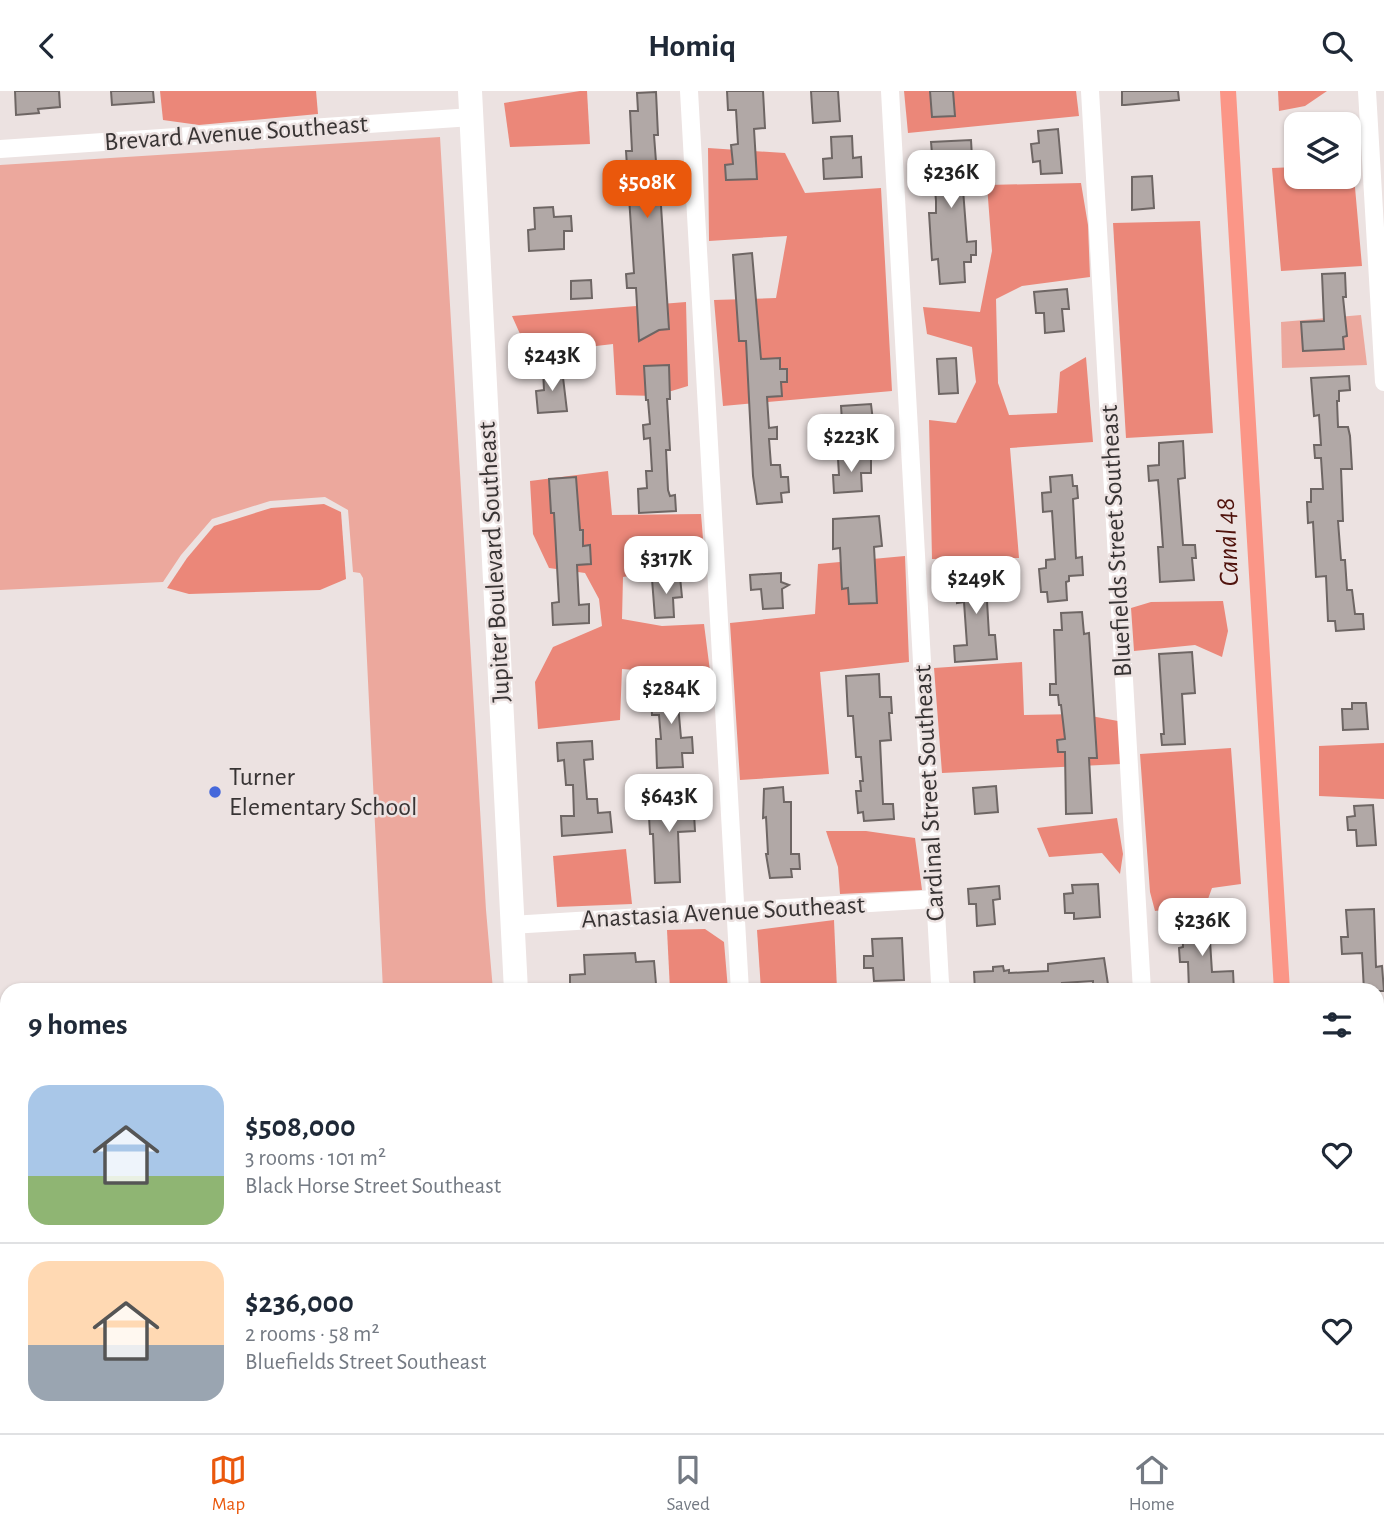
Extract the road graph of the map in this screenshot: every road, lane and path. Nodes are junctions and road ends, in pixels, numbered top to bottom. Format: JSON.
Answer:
{"nodes":[{"id":1,"x":470,"y":91,"type":"edge"},
{"id":2,"x":689,"y":91,"type":"edge"},
{"id":3,"x":890,"y":91,"type":"edge"},
{"id":4,"x":1090,"y":91,"type":"edge"},
{"id":5,"x":1367,"y":91,"type":"edge"},
{"id":6,"x":472,"y":117,"type":"junction"},
{"id":7,"x":0,"y":149,"type":"edge"},
{"id":8,"x":1384,"y":381,"type":"edge"},
{"id":9,"x":935,"y":899,"type":"junction"},
{"id":10,"x":736,"y":911,"type":"junction"},
{"id":11,"x":511,"y":925,"type":"junction"},
{"id":12,"x":515,"y":983,"type":"edge"},
{"id":13,"x":740,"y":983,"type":"edge"},
{"id":14,"x":940,"y":983,"type":"edge"},
{"id":15,"x":1142,"y":983,"type":"edge"}],
"edges":[{"from":1,"to":6,"type":"street","name":"Jupiter Boulevard Southeast"},
{"from":2,"to":10,"type":"street"},
{"from":3,"to":9,"type":"street","name":"Cardinal Street Southeast"},
{"from":4,"to":15,"type":"street","name":"Bluefields Street Southeast"},
{"from":5,"to":8,"type":"street"},
{"from":6,"to":7,"type":"street","name":"Brevard Avenue Southeast"},
{"from":6,"to":11,"type":"street","name":"Jupiter Boulevard Southeast"},
{"from":9,"to":10,"type":"street","name":"Anastasia Avenue Southeast"},
{"from":9,"to":14,"type":"street","name":"Cardinal Street Southeast"},
{"from":10,"to":11,"type":"street","name":"Anastasia Avenue Southeast"},
{"from":10,"to":13,"type":"street"},
{"from":11,"to":12,"type":"street","name":"Jupiter Boulevard Southeast"}]}
